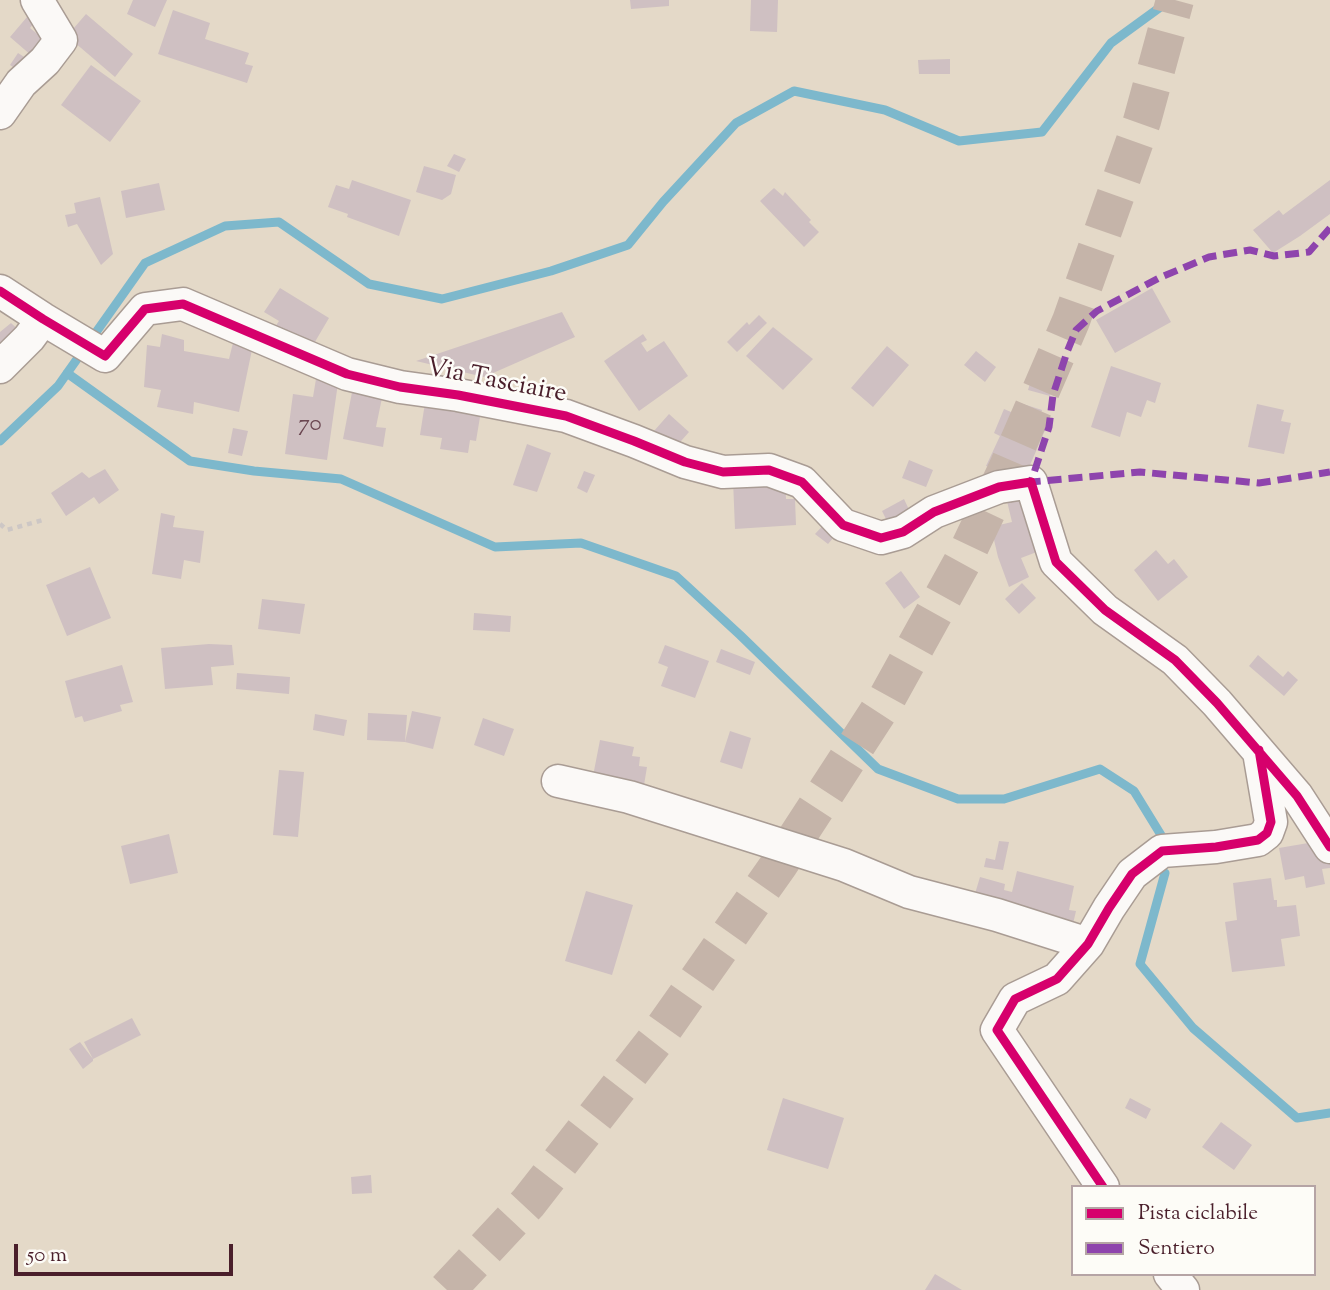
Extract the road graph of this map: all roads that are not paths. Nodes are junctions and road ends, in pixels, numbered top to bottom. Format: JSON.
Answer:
{"nodes":[{"id":1,"x":37,"y":0,"type":"edge"},
{"id":2,"x":0,"y":113,"type":"edge"},
{"id":3,"x":0,"y":291,"type":"edge"},
{"id":4,"x":43,"y":320,"type":"junction"},
{"id":5,"x":0,"y":367,"type":"edge"},
{"id":6,"x":1259,"y":750,"type":"junction"},
{"id":7,"x":558,"y":782,"type":"dead end"},
{"id":8,"x":1330,"y":847,"type":"edge"},
{"id":9,"x":1088,"y":944,"type":"junction"},
{"id":10,"x":1102,"y":1185,"type":"edge"},
{"id":11,"x":1172,"y":1276,"type":"edge"},
{"id":12,"x":1183,"y":1290,"type":"edge"}],
"edges":[{"from":1,"to":2,"type":"street"},
{"from":3,"to":4,"type":"street","name":"Via Tasciaire"},
{"from":4,"to":5,"type":"street"},
{"from":4,"to":6,"type":"street","name":"Via Tasciaire"},
{"from":6,"to":8,"type":"street"},
{"from":6,"to":9,"type":"street"},
{"from":7,"to":9,"type":"street"},
{"from":9,"to":10,"type":"street"},
{"from":11,"to":12,"type":"street"}]}
